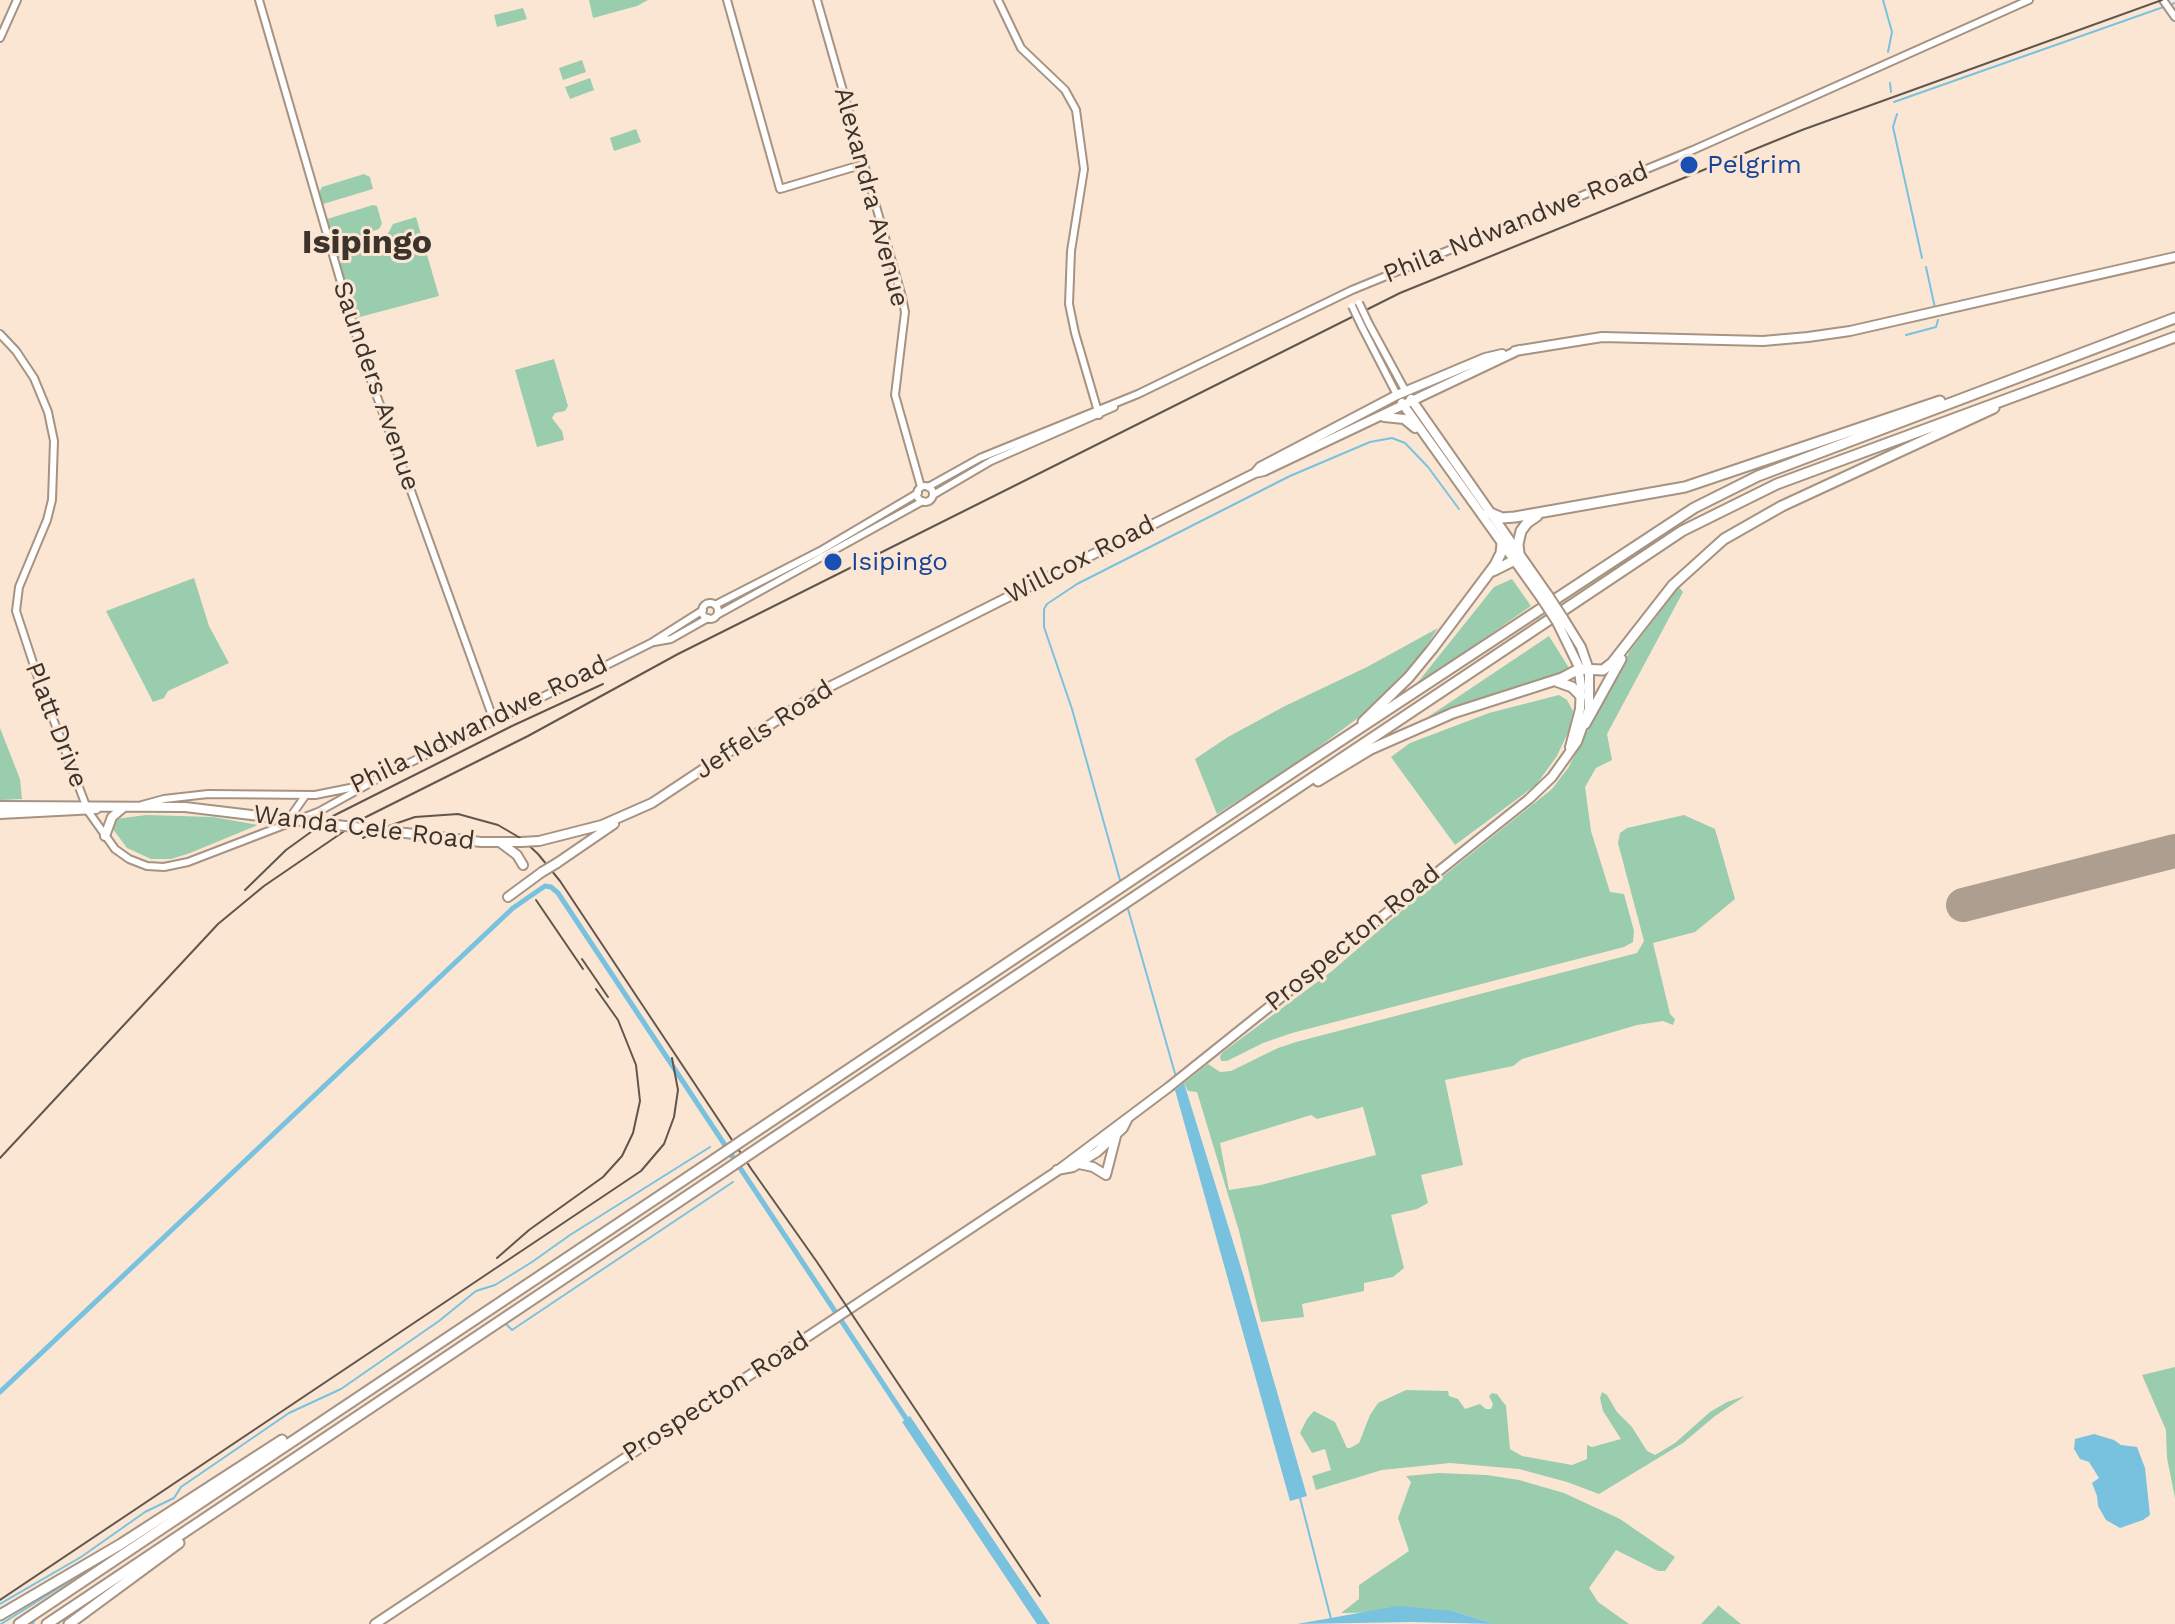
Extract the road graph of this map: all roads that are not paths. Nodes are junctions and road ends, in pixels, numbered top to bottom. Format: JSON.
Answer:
{"nodes":[{"id":1,"x":17,"y":0,"type":"edge"},
{"id":2,"x":259,"y":0,"type":"edge"},
{"id":3,"x":727,"y":0,"type":"edge"},
{"id":4,"x":817,"y":0,"type":"edge"},
{"id":5,"x":998,"y":0,"type":"edge"},
{"id":6,"x":2029,"y":0,"type":"edge"},
{"id":7,"x":2163,"y":0,"type":"edge"},
{"id":8,"x":2175,"y":17,"type":"edge"},
{"id":9,"x":0,"y":38,"type":"edge"},
{"id":10,"x":864,"y":164,"type":"junction"},
{"id":11,"x":2175,"y":257,"type":"edge"},
{"id":12,"x":1349,"y":291,"type":"junction"},
{"id":13,"x":2175,"y":318,"type":"edge"},
{"id":14,"x":0,"y":334,"type":"edge"},
{"id":15,"x":2175,"y":337,"type":"edge"},
{"id":16,"x":1519,"y":350,"type":"junction"},
{"id":17,"x":2016,"y":377,"type":"junction"},
{"id":18,"x":2029,"y":390,"type":"junction"},
{"id":19,"x":1402,"y":394,"type":"junction"},
{"id":20,"x":1408,"y":403,"type":"junction"},
{"id":21,"x":1098,"y":412,"type":"junction"},
{"id":22,"x":1374,"y":418,"type":"junction"},
{"id":23,"x":1424,"y":437,"type":"junction"},
{"id":24,"x":1255,"y":473,"type":"junction"},
{"id":25,"x":922,"y":489,"type":"junction"},
{"id":26,"x":933,"y":495,"type":"junction"},
{"id":27,"x":923,"y":501,"type":"junction"},
{"id":28,"x":1488,"y":512,"type":"junction"},
{"id":29,"x":1544,"y":513,"type":"junction"},
{"id":30,"x":1502,"y":544,"type":"junction"},
{"id":31,"x":1517,"y":557,"type":"junction"},
{"id":32,"x":1486,"y":576,"type":"junction"},
{"id":33,"x":715,"y":605,"type":"junction"},
{"id":34,"x":703,"y":610,"type":"junction"},
{"id":35,"x":717,"y":615,"type":"junction"},
{"id":36,"x":708,"y":618,"type":"junction"},
{"id":37,"x":1630,"y":642,"type":"junction"},
{"id":38,"x":651,"y":643,"type":"junction"},
{"id":39,"x":905,"y":648,"type":"joint"},
{"id":40,"x":1584,"y":670,"type":"junction"},
{"id":41,"x":1554,"y":681,"type":"junction"},
{"id":42,"x":1581,"y":696,"type":"junction"},
{"id":43,"x":494,"y":721,"type":"junction"},
{"id":44,"x":1585,"y":724,"type":"junction"},
{"id":45,"x":1344,"y":739,"type":"junction"},
{"id":46,"x":1569,"y":752,"type":"junction"},
{"id":47,"x":374,"y":781,"type":"junction"},
{"id":48,"x":1298,"y":787,"type":"junction"},
{"id":49,"x":305,"y":796,"type":"junction"},
{"id":50,"x":0,"y":806,"type":"edge"},
{"id":51,"x":125,"y":807,"type":"junction"},
{"id":52,"x":139,"y":807,"type":"junction"},
{"id":53,"x":87,"y":808,"type":"junction"},
{"id":54,"x":0,"y":814,"type":"edge"},
{"id":55,"x":625,"y":816,"type":"junction"},
{"id":56,"x":287,"y":822,"type":"junction"},
{"id":57,"x":105,"y":836,"type":"junction"},
{"id":58,"x":501,"y":843,"type":"junction"},
{"id":59,"x":523,"y":865,"type":"dead end"},
{"id":60,"x":508,"y":897,"type":"dead end"},
{"id":61,"x":1128,"y":1118,"type":"junction"},
{"id":62,"x":1117,"y":1134,"type":"junction"},
{"id":63,"x":1078,"y":1164,"type":"junction"},
{"id":64,"x":1057,"y":1171,"type":"junction"},
{"id":65,"x":353,"y":1400,"type":"junction"},
{"id":66,"x":248,"y":1490,"type":"junction"},
{"id":67,"x":0,"y":1615,"type":"edge"},
{"id":68,"x":19,"y":1624,"type":"edge"},
{"id":69,"x":47,"y":1624,"type":"edge"},
{"id":70,"x":69,"y":1624,"type":"edge"},
{"id":71,"x":375,"y":1624,"type":"edge"}],
"edges":[{"from":1,"to":9,"type":"street"},
{"from":2,"to":43,"type":"street","name":"Saunders Avenue"},
{"from":3,"to":10,"type":"street"},
{"from":4,"to":10,"type":"street","name":"Alexandra Avenue"},
{"from":5,"to":21,"type":"street"},
{"from":6,"to":12,"type":"street","name":"Phila Ndwandwe Road"},
{"from":7,"to":8,"type":"street"},
{"from":10,"to":25,"type":"street","name":"Alexandra Avenue"},
{"from":11,"to":16,"type":"main road"},
{"from":12,"to":19,"type":"street","name":"Prospecton Road","bridge":true},
{"from":12,"to":21,"type":"street","name":"Phila Ndwandwe Road"},
{"from":13,"to":17,"type":"highway"},
{"from":14,"to":53,"type":"street","name":"Platt Drive"},
{"from":15,"to":18,"type":"highway"},
{"from":16,"to":19,"type":"main road","name":"Willcox Road"},
{"from":16,"to":20,"type":"main road","name":"Willcox Road"},
{"from":17,"to":29,"type":"highway"},
{"from":17,"to":45,"type":"highway"},
{"from":18,"to":37,"type":"highway"},
{"from":18,"to":48,"type":"highway"},
{"from":19,"to":20,"type":"main road","name":"Prospecton Road"},
{"from":19,"to":24,"type":"main road","name":"Willcox Road"},
{"from":20,"to":22,"type":"main road","name":"Willcox Road"},
{"from":20,"to":23,"type":"main road","name":"Prospecton Road"},
{"from":20,"to":28,"type":"main road","name":"Prospecton Road"},
{"from":21,"to":25,"type":"street","name":"Phila Ndwandwe Road"},
{"from":21,"to":26,"type":"street","name":"Phila Ndwandwe Road"},
{"from":22,"to":23,"type":"main road"},
{"from":22,"to":24,"type":"main road","name":"Willcox Road"},
{"from":23,"to":30,"type":"main road","name":"Prospecton Road"},
{"from":24,"to":39,"type":"main road","name":"Willcox Road"},
{"from":25,"to":26,"type":"street"},
{"from":25,"to":27,"type":"street"},
{"from":25,"to":33,"type":"street","name":"Phila Ndwandwe Road"},
{"from":26,"to":27,"type":"street","name":"Phila Ndwandwe Road"},
{"from":27,"to":35,"type":"street"},
{"from":28,"to":29,"type":"highway"},
{"from":28,"to":31,"type":"main road","name":"Prospecton Road"},
{"from":29,"to":31,"type":"highway"},
{"from":30,"to":31,"type":"main road","name":"Prospecton Road"},
{"from":30,"to":32,"type":"highway"},
{"from":31,"to":32,"type":"highway"},
{"from":31,"to":40,"type":"main road","name":"Prospecton Road","bridge":true},
{"from":32,"to":45,"type":"highway"},
{"from":33,"to":34,"type":"street","name":"Phila Ndwandwe Road"},
{"from":33,"to":35,"type":"street"},
{"from":34,"to":36,"type":"street"},
{"from":34,"to":38,"type":"street","name":"Phila Ndwandwe Road"},
{"from":35,"to":36,"type":"street","name":"Phila Ndwandwe Road"},
{"from":36,"to":38,"type":"street","name":"Phila Ndwandwe Road"},
{"from":37,"to":40,"type":"highway"},
{"from":37,"to":44,"type":"highway"},
{"from":38,"to":43,"type":"street","name":"Phila Ndwandwe Road"},
{"from":39,"to":55,"type":"main road","name":"Jeffels Road"},
{"from":40,"to":41,"type":"highway"},
{"from":40,"to":42,"type":"main road","name":"Prospecton Road"},
{"from":40,"to":44,"type":"main road","name":"Prospecton Road"},
{"from":41,"to":42,"type":"highway"},
{"from":41,"to":48,"type":"highway"},
{"from":42,"to":46,"type":"main road","name":"Prospecton Road"},
{"from":43,"to":47,"type":"street","name":"Phila Ndwandwe Road"},
{"from":44,"to":46,"type":"main road","name":"Prospecton Road"},
{"from":45,"to":65,"type":"highway","bridge":true},
{"from":46,"to":61,"type":"main road","name":"Prospecton Road"},
{"from":47,"to":49,"type":"street","name":"Phila Ndwandwe Road"},
{"from":47,"to":56,"type":"street","name":"Platt Drive"},
{"from":48,"to":66,"type":"highway","bridge":true},
{"from":49,"to":52,"type":"street","name":"Phila Ndwandwe Road"},
{"from":49,"to":56,"type":"street"},
{"from":50,"to":53,"type":"main road","name":"Wanda Cele Road"},
{"from":51,"to":52,"type":"main road","name":"Wanda Cele Road"},
{"from":51,"to":53,"type":"main road","name":"Wanda Cele Road"},
{"from":51,"to":57,"type":"main road"},
{"from":52,"to":58,"type":"main road","name":"Wanda Cele Road","bridge":true},
{"from":53,"to":54,"type":"main road","name":"Wanda Cele Road"},
{"from":53,"to":57,"type":"street","name":"Platt Drive"},
{"from":55,"to":58,"type":"main road","name":"Wanda Cele Road","bridge":true},
{"from":55,"to":60,"type":"main road","bridge":true},
{"from":56,"to":57,"type":"street","name":"Platt Drive"},
{"from":58,"to":59,"type":"main road"},
{"from":61,"to":62,"type":"main road"},
{"from":61,"to":64,"type":"main road","name":"Prospecton Road"},
{"from":62,"to":63,"type":"main road"},
{"from":62,"to":63,"type":"main road"},
{"from":63,"to":64,"type":"main road"},
{"from":64,"to":71,"type":"main road","name":"Prospecton Road"},
{"from":65,"to":67,"type":"highway"},
{"from":65,"to":68,"type":"highway"},
{"from":66,"to":69,"type":"highway"},
{"from":66,"to":70,"type":"highway"}]}
